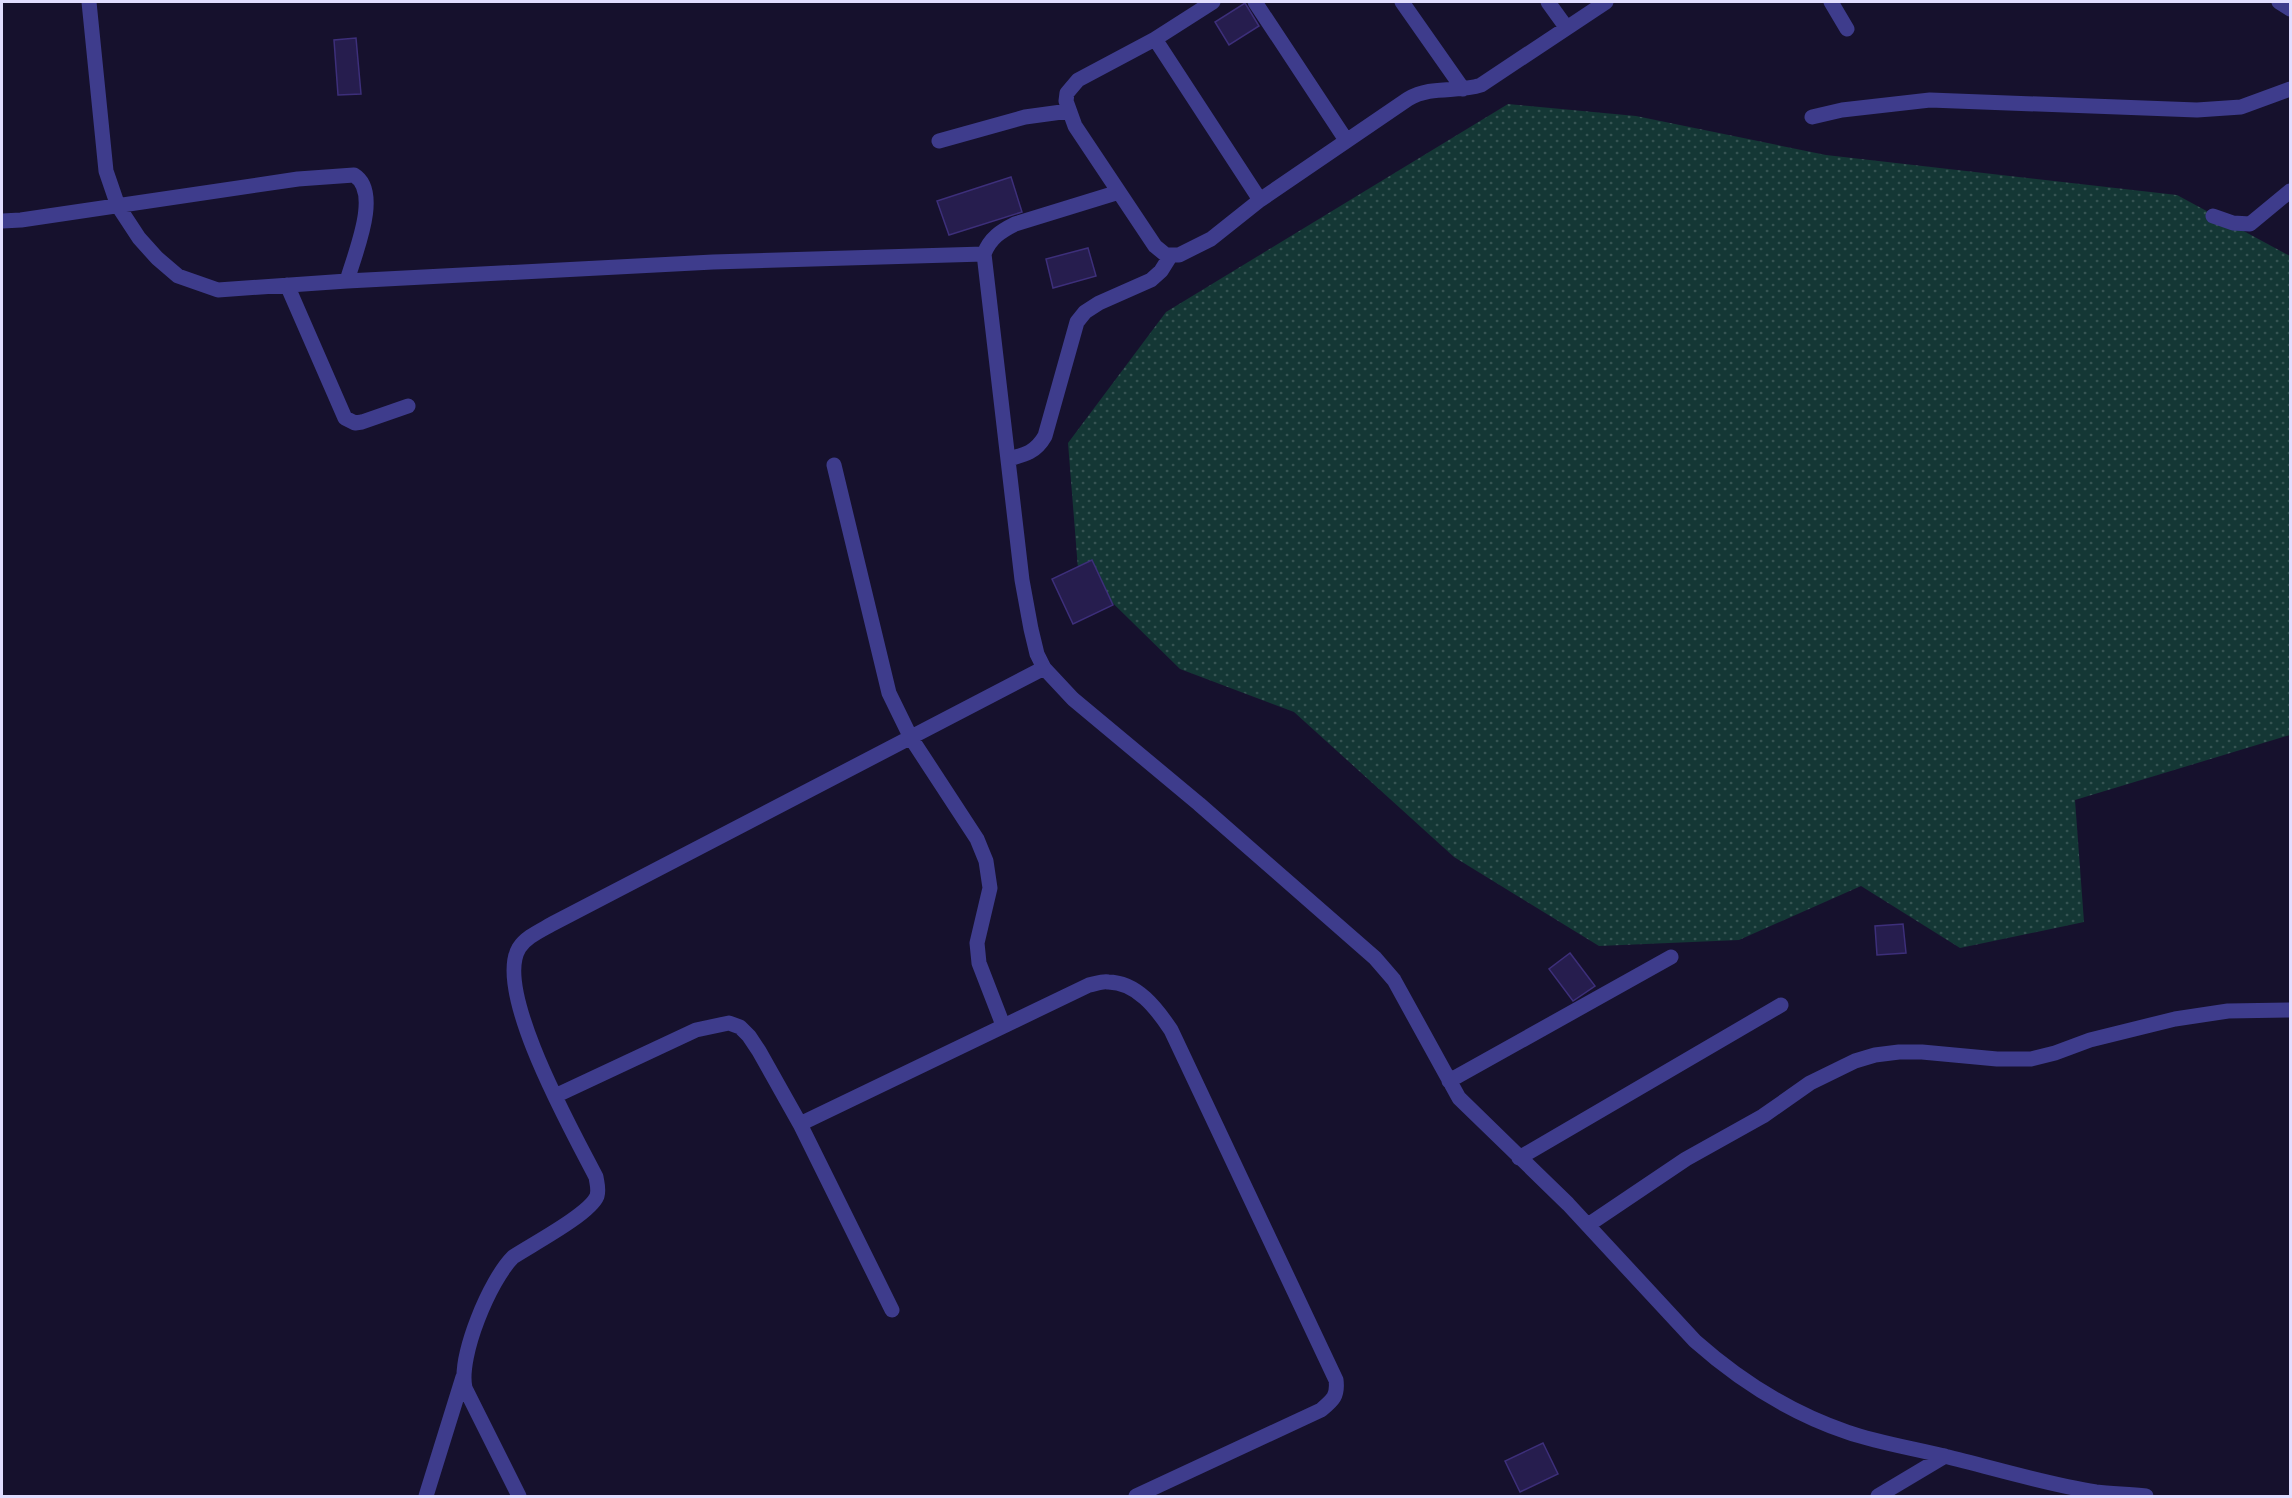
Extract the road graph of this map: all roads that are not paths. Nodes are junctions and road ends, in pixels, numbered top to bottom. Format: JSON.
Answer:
{"nodes":[{"id":1,"x":88,"y":2,"type":"edge"},
{"id":2,"x":1213,"y":2,"type":"edge"},
{"id":3,"x":1255,"y":2,"type":"edge"},
{"id":4,"x":1402,"y":2,"type":"edge"},
{"id":5,"x":1548,"y":2,"type":"edge"},
{"id":6,"x":1606,"y":2,"type":"edge"},
{"id":7,"x":1831,"y":2,"type":"edge"},
{"id":8,"x":2279,"y":2,"type":"edge"},
{"id":9,"x":2290,"y":9,"type":"edge"},
{"id":10,"x":1566,"y":27,"type":"junction"},
{"id":11,"x":1847,"y":29,"type":"dead end"},
{"id":12,"x":1155,"y":39,"type":"junction"},
{"id":13,"x":1463,"y":89,"type":"junction"},
{"id":14,"x":2290,"y":89,"type":"edge"},
{"id":15,"x":1069,"y":111,"type":"junction"},
{"id":16,"x":1812,"y":117,"type":"dead end"},
{"id":17,"x":1346,"y":140,"type":"junction"},
{"id":18,"x":939,"y":141,"type":"dead end"},
{"id":19,"x":2290,"y":191,"type":"edge"},
{"id":20,"x":1119,"y":192,"type":"junction"},
{"id":21,"x":1260,"y":200,"type":"junction"},
{"id":22,"x":118,"y":206,"type":"junction"},
{"id":23,"x":2213,"y":216,"type":"dead end"},
{"id":24,"x":2,"y":221,"type":"edge"},
{"id":25,"x":984,"y":254,"type":"junction"},
{"id":26,"x":1171,"y":255,"type":"junction"},
{"id":27,"x":347,"y":281,"type":"junction"},
{"id":28,"x":287,"y":285,"type":"junction"},
{"id":29,"x":408,"y":406,"type":"dead end"},
{"id":30,"x":1008,"y":459,"type":"junction"},
{"id":31,"x":834,"y":465,"type":"dead end"},
{"id":32,"x":1044,"y":668,"type":"junction"},
{"id":33,"x":911,"y":738,"type":"junction"},
{"id":34,"x":1671,"y":957,"type":"dead end"},
{"id":35,"x":1781,"y":1005,"type":"dead end"},
{"id":36,"x":2290,"y":1010,"type":"edge"},
{"id":37,"x":1003,"y":1025,"type":"junction"},
{"id":38,"x":1449,"y":1081,"type":"junction"},
{"id":39,"x":555,"y":1096,"type":"junction"},
{"id":40,"x":800,"y":1124,"type":"junction"},
{"id":41,"x":1519,"y":1158,"type":"junction"},
{"id":42,"x":1588,"y":1225,"type":"junction"},
{"id":43,"x":892,"y":1310,"type":"dead end"},
{"id":44,"x":463,"y":1377,"type":"junction"},
{"id":45,"x":1945,"y":1456,"type":"junction"},
{"id":46,"x":426,"y":1497,"type":"edge"},
{"id":47,"x":519,"y":1497,"type":"edge"},
{"id":48,"x":1136,"y":1497,"type":"edge"},
{"id":49,"x":1878,"y":1497,"type":"edge"},
{"id":50,"x":2146,"y":1497,"type":"edge"}],
"edges":[{"from":1,"to":22,"type":"street"},
{"from":2,"to":12,"type":"street"},
{"from":3,"to":17,"type":"street"},
{"from":4,"to":13,"type":"street"},
{"from":5,"to":10,"type":"street"},
{"from":6,"to":10,"type":"street"},
{"from":7,"to":11,"type":"street"},
{"from":8,"to":9,"type":"street"},
{"from":10,"to":13,"type":"street"},
{"from":12,"to":15,"type":"street"},
{"from":12,"to":21,"type":"street"},
{"from":13,"to":17,"type":"street"},
{"from":14,"to":16,"type":"street"},
{"from":15,"to":18,"type":"street"},
{"from":15,"to":20,"type":"street"},
{"from":17,"to":21,"type":"street"},
{"from":19,"to":23,"type":"street"},
{"from":20,"to":25,"type":"street"},
{"from":20,"to":26,"type":"street"},
{"from":21,"to":26,"type":"street"},
{"from":22,"to":24,"type":"street"},
{"from":22,"to":27,"type":"street"},
{"from":22,"to":28,"type":"street"},
{"from":25,"to":27,"type":"street"},
{"from":25,"to":30,"type":"street"},
{"from":26,"to":30,"type":"street"},
{"from":27,"to":28,"type":"street"},
{"from":28,"to":29,"type":"street"},
{"from":30,"to":32,"type":"street"},
{"from":31,"to":33,"type":"street"},
{"from":32,"to":33,"type":"street"},
{"from":32,"to":38,"type":"street"},
{"from":33,"to":37,"type":"street"},
{"from":33,"to":39,"type":"street"},
{"from":34,"to":38,"type":"street"},
{"from":35,"to":41,"type":"street"},
{"from":36,"to":42,"type":"street"},
{"from":37,"to":40,"type":"street"},
{"from":37,"to":48,"type":"street"},
{"from":38,"to":41,"type":"street"},
{"from":39,"to":40,"type":"street"},
{"from":39,"to":44,"type":"street"},
{"from":40,"to":43,"type":"street"},
{"from":41,"to":42,"type":"street"},
{"from":42,"to":45,"type":"street"},
{"from":44,"to":46,"type":"street"},
{"from":44,"to":47,"type":"street"},
{"from":45,"to":49,"type":"street"},
{"from":45,"to":50,"type":"street"}]}
